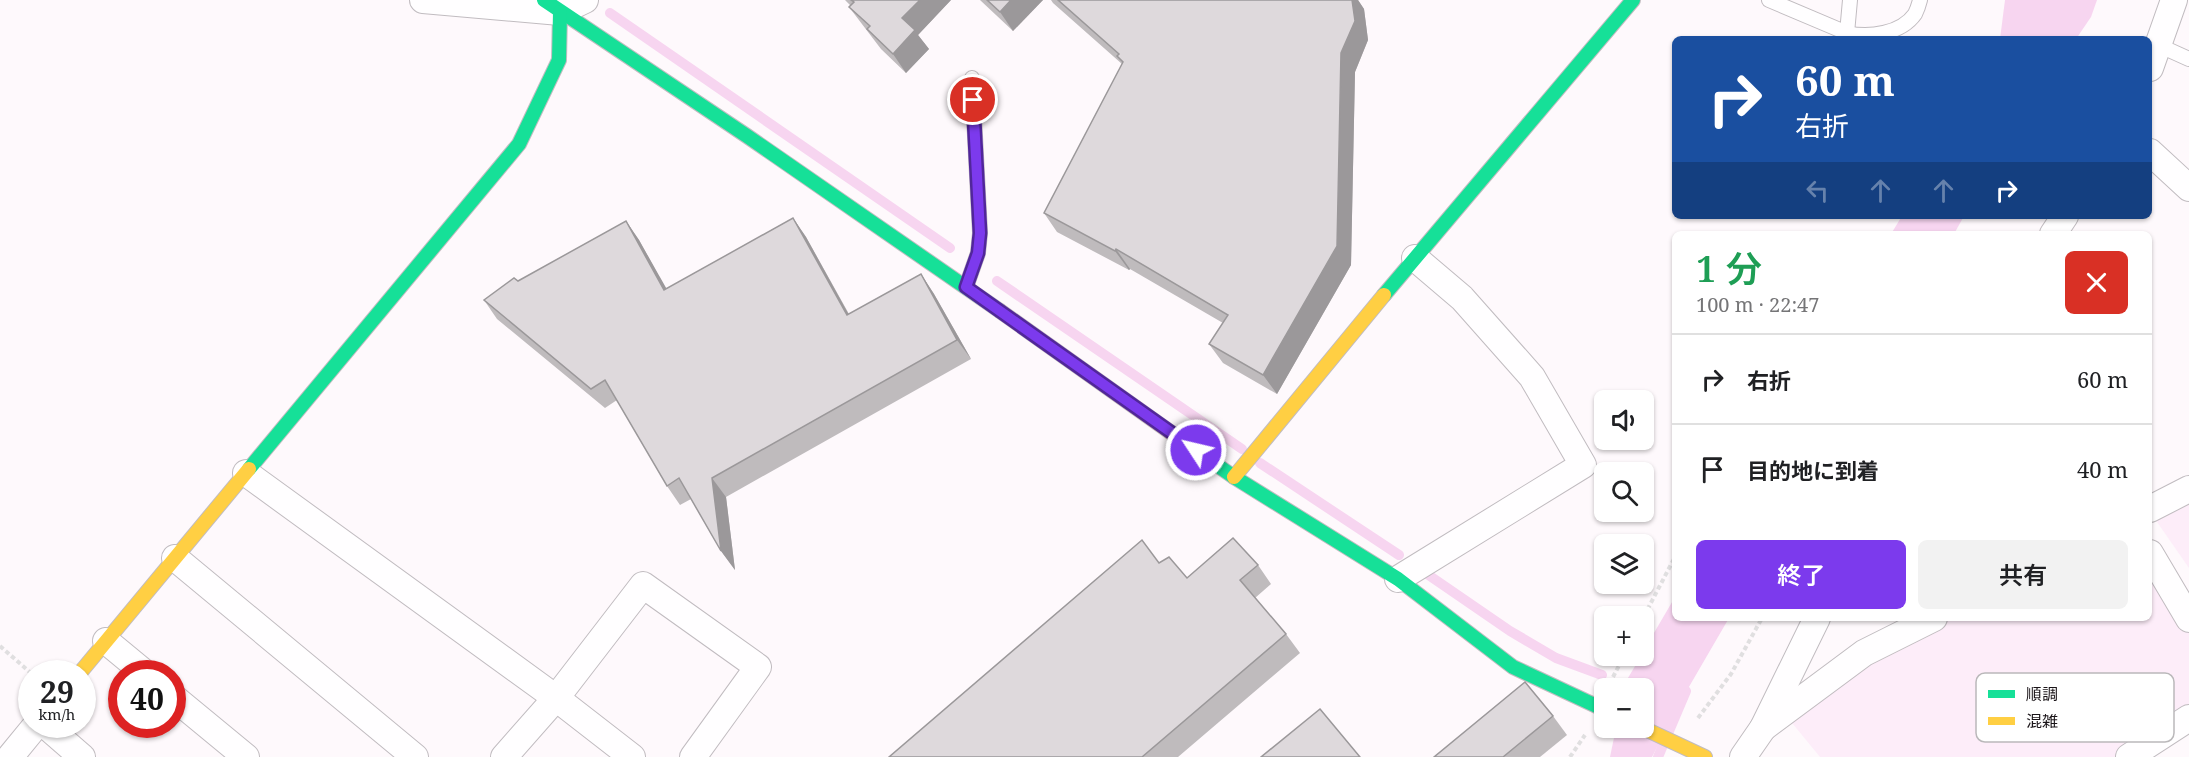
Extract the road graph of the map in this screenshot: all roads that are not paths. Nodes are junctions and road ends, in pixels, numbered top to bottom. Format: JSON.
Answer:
{"nodes":[{"id":1,"x":423,"y":0,"type":"edge"},
{"id":2,"x":585,"y":0,"type":"edge"},
{"id":3,"x":1634,"y":0,"type":"edge"},
{"id":4,"x":1769,"y":0,"type":"edge"},
{"id":5,"x":1850,"y":0,"type":"edge"},
{"id":6,"x":1920,"y":0,"type":"edge"},
{"id":7,"x":2174,"y":0,"type":"edge"},
{"id":8,"x":552,"y":6,"type":"edge"},
{"id":9,"x":1847,"y":33,"type":"junction"},
{"id":10,"x":2154,"y":56,"type":"edge"},
{"id":11,"x":2189,"y":60,"type":"edge"},
{"id":12,"x":972,"y":78,"type":"dead end"},
{"id":13,"x":2152,"y":154,"type":"edge"},
{"id":14,"x":2189,"y":188,"type":"edge"},
{"id":15,"x":1415,"y":258,"type":"junction"},
{"id":16,"x":966,"y":287,"type":"junction"},
{"id":17,"x":246,"y":473,"type":"junction"},
{"id":18,"x":1234,"y":477,"type":"junction"},
{"id":19,"x":2189,"y":489,"type":"edge"},
{"id":20,"x":2152,"y":508,"type":"edge"},
{"id":21,"x":2152,"y":556,"type":"edge"},
{"id":22,"x":175,"y":558,"type":"junction"},
{"id":23,"x":1398,"y":579,"type":"junction"},
{"id":24,"x":2189,"y":619,"type":"edge"},
{"id":25,"x":1816,"y":621,"type":"edge"},
{"id":26,"x":1928,"y":621,"type":"edge"},
{"id":27,"x":106,"y":641,"type":"junction"},
{"id":28,"x":90,"y":660,"type":"edge"},
{"id":29,"x":129,"y":660,"type":"edge"},
{"id":30,"x":556,"y":698,"type":"junction"},
{"id":31,"x":1594,"y":705,"type":"edge"},
{"id":32,"x":186,"y":708,"type":"edge"},
{"id":33,"x":2189,"y":718,"type":"edge"},
{"id":34,"x":1762,"y":728,"type":"junction"},
{"id":35,"x":2174,"y":728,"type":"edge"},
{"id":36,"x":1654,"y":733,"type":"edge"},
{"id":37,"x":26,"y":738,"type":"edge"},
{"id":38,"x":60,"y":738,"type":"edge"},
{"id":39,"x":2152,"y":742,"type":"edge"},
{"id":40,"x":10,"y":757,"type":"edge"},
{"id":41,"x":82,"y":757,"type":"edge"},
{"id":42,"x":246,"y":757,"type":"edge"},
{"id":43,"x":415,"y":757,"type":"edge"},
{"id":44,"x":504,"y":757,"type":"edge"},
{"id":45,"x":632,"y":757,"type":"edge"},
{"id":46,"x":693,"y":757,"type":"edge"},
{"id":47,"x":1705,"y":757,"type":"edge"},
{"id":48,"x":1743,"y":757,"type":"edge"},
{"id":49,"x":2129,"y":757,"type":"edge"}],
"edges":[{"from":1,"to":8,"type":"street"},
{"from":2,"to":8,"type":"street"},
{"from":3,"to":15,"type":"street"},
{"from":4,"to":9,"type":"lane"},
{"from":5,"to":9,"type":"lane"},
{"from":6,"to":9,"type":"lane"},
{"from":7,"to":10,"type":"street"},
{"from":8,"to":16,"type":"street"},
{"from":8,"to":17,"type":"street"},
{"from":10,"to":11,"type":"lane"},
{"from":12,"to":16,"type":"lane"},
{"from":13,"to":14,"type":"street"},
{"from":15,"to":18,"type":"street"},
{"from":15,"to":23,"type":"street"},
{"from":16,"to":18,"type":"street"},
{"from":17,"to":22,"type":"street"},
{"from":17,"to":30,"type":"street"},
{"from":18,"to":23,"type":"street"},
{"from":19,"to":20,"type":"street"},
{"from":21,"to":24,"type":"street"},
{"from":22,"to":27,"type":"street"},
{"from":22,"to":43,"type":"street"},
{"from":23,"to":31,"type":"street"},
{"from":25,"to":34,"type":"street"},
{"from":26,"to":34,"type":"street"},
{"from":27,"to":28,"type":"street"},
{"from":27,"to":29,"type":"street"},
{"from":30,"to":44,"type":"street"},
{"from":30,"to":45,"type":"street"},
{"from":30,"to":46,"type":"street"},
{"from":32,"to":42,"type":"street"},
{"from":33,"to":35,"type":"street"},
{"from":34,"to":48,"type":"street"},
{"from":36,"to":47,"type":"street"},
{"from":37,"to":40,"type":"street"},
{"from":38,"to":41,"type":"street"},
{"from":39,"to":49,"type":"street"}]}
